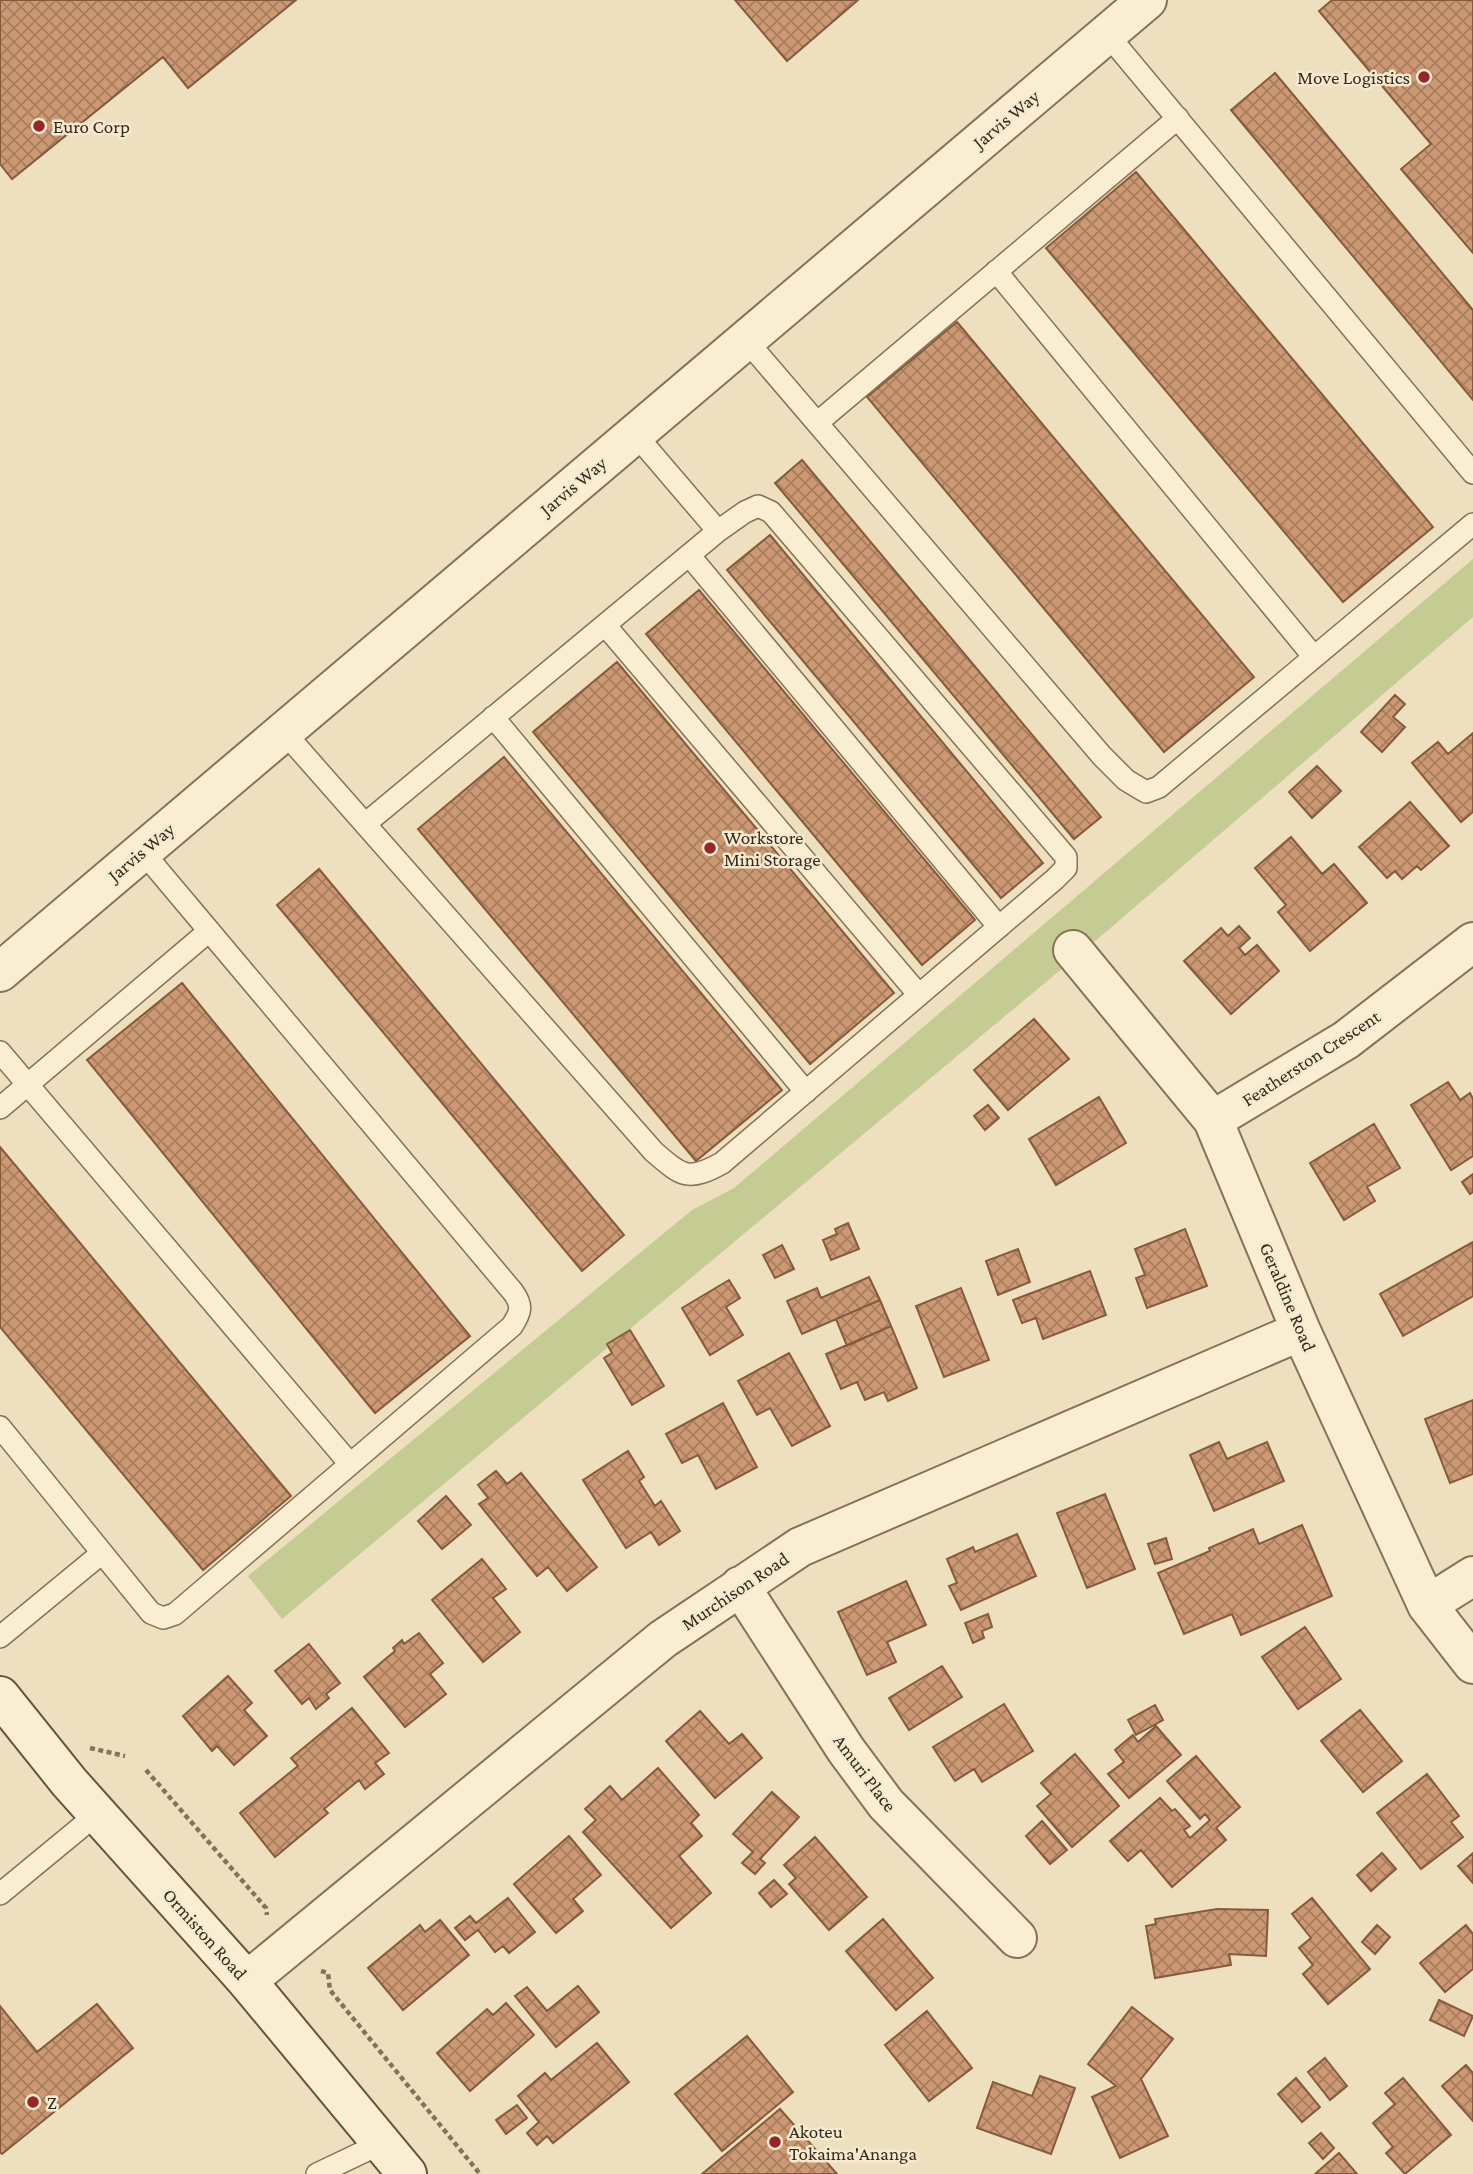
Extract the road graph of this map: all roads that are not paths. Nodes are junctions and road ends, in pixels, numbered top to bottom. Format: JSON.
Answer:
{"nodes":[{"id":1,"x":1128,"y":11,"type":"edge"},
{"id":2,"x":1178,"y":118,"type":"junction"},
{"id":3,"x":996,"y":271,"type":"junction"},
{"id":4,"x":746,"y":340,"type":"junction"},
{"id":5,"x":817,"y":423,"type":"junction"},
{"id":6,"x":635,"y":434,"type":"junction"},
{"id":7,"x":1473,"y":473,"type":"edge"},
{"id":8,"x":1473,"y":524,"type":"edge"},
{"id":9,"x":718,"y":531,"type":"junction"},
{"id":10,"x":689,"y":555,"type":"junction"},
{"id":11,"x":605,"y":625,"type":"junction"},
{"id":12,"x":1314,"y":657,"type":"junction"},
{"id":13,"x":494,"y":717,"type":"junction"},
{"id":14,"x":284,"y":732,"type":"junction"},
{"id":15,"x":366,"y":824,"type":"junction"},
{"id":16,"x":142,"y":851,"type":"junction"},
{"id":17,"x":999,"y":927,"type":"junction"},
{"id":18,"x":209,"y":931,"type":"junction"},
{"id":19,"x":1473,"y":942,"type":"edge"},
{"id":20,"x":1073,"y":950,"type":"dead end"},
{"id":21,"x":0,"y":972,"type":"edge"},
{"id":22,"x":919,"y":995,"type":"junction"},
{"id":23,"x":0,"y":1052,"type":"edge"},
{"id":24,"x":29,"y":1084,"type":"junction"},
{"id":25,"x":806,"y":1091,"type":"junction"},
{"id":26,"x":0,"y":1108,"type":"edge"},
{"id":27,"x":1213,"y":1121,"type":"junction"},
{"id":28,"x":1301,"y":1331,"type":"junction"},
{"id":29,"x":0,"y":1427,"type":"edge"},
{"id":30,"x":350,"y":1464,"type":"junction"},
{"id":31,"x":102,"y":1553,"type":"junction"},
{"id":32,"x":1473,"y":1576,"type":"edge"},
{"id":33,"x":740,"y":1586,"type":"junction"},
{"id":34,"x":1427,"y":1605,"type":"junction"},
{"id":35,"x":0,"y":1637,"type":"edge"},
{"id":36,"x":1473,"y":1664,"type":"edge"},
{"id":37,"x":0,"y":1696,"type":"edge"},
{"id":38,"x":97,"y":1814,"type":"junction"},
{"id":39,"x":0,"y":1894,"type":"edge"},
{"id":40,"x":1017,"y":1938,"type":"dead end"},
{"id":41,"x":247,"y":1981,"type":"junction"},
{"id":42,"x":382,"y":2143,"type":"junction"},
{"id":43,"x":317,"y":2174,"type":"edge"},
{"id":44,"x":407,"y":2174,"type":"edge"}],
"edges":[{"from":1,"to":2,"type":"lane"},
{"from":1,"to":4,"type":"street","name":"Jarvis Way"},
{"from":2,"to":3,"type":"lane"},
{"from":2,"to":7,"type":"lane"},
{"from":3,"to":5,"type":"lane"},
{"from":3,"to":12,"type":"lane"},
{"from":4,"to":5,"type":"lane"},
{"from":4,"to":6,"type":"street","name":"Jarvis Way"},
{"from":5,"to":12,"type":"lane"},
{"from":6,"to":9,"type":"lane"},
{"from":6,"to":14,"type":"street","name":"Jarvis Way"},
{"from":8,"to":12,"type":"lane"},
{"from":9,"to":10,"type":"lane"},
{"from":9,"to":17,"type":"lane"},
{"from":10,"to":11,"type":"lane"},
{"from":10,"to":17,"type":"lane"},
{"from":11,"to":13,"type":"lane"},
{"from":11,"to":22,"type":"lane"},
{"from":13,"to":15,"type":"lane"},
{"from":13,"to":25,"type":"lane"},
{"from":14,"to":15,"type":"lane"},
{"from":14,"to":16,"type":"street","name":"Jarvis Way"},
{"from":15,"to":25,"type":"lane"},
{"from":16,"to":18,"type":"lane"},
{"from":16,"to":21,"type":"street","name":"Jarvis Way"},
{"from":17,"to":22,"type":"lane"},
{"from":18,"to":24,"type":"lane"},
{"from":18,"to":30,"type":"lane"},
{"from":19,"to":27,"type":"street","name":"Featherston Crescent"},
{"from":20,"to":27,"type":"street","name":"Geraldine Road"},
{"from":22,"to":25,"type":"lane"},
{"from":23,"to":24,"type":"lane"},
{"from":24,"to":26,"type":"lane"},
{"from":24,"to":30,"type":"lane"},
{"from":27,"to":28,"type":"street","name":"Geraldine Road"},
{"from":28,"to":33,"type":"street","name":"Murchison Road"},
{"from":28,"to":34,"type":"street","name":"Geraldine Road"},
{"from":29,"to":31,"type":"lane"},
{"from":30,"to":31,"type":"lane"},
{"from":31,"to":35,"type":"lane"},
{"from":32,"to":34,"type":"street"},
{"from":33,"to":40,"type":"street","name":"Amuri Place"},
{"from":33,"to":41,"type":"street","name":"Murchison Road"},
{"from":34,"to":36,"type":"street","name":"Geraldine Road"},
{"from":37,"to":38,"type":"street","name":"Ormiston Road"},
{"from":38,"to":39,"type":"lane"},
{"from":38,"to":41,"type":"street","name":"Ormiston Road"},
{"from":41,"to":42,"type":"street","name":"Ormiston Road"},
{"from":42,"to":43,"type":"lane"},
{"from":42,"to":44,"type":"street","name":"Ormiston Road"}]}
